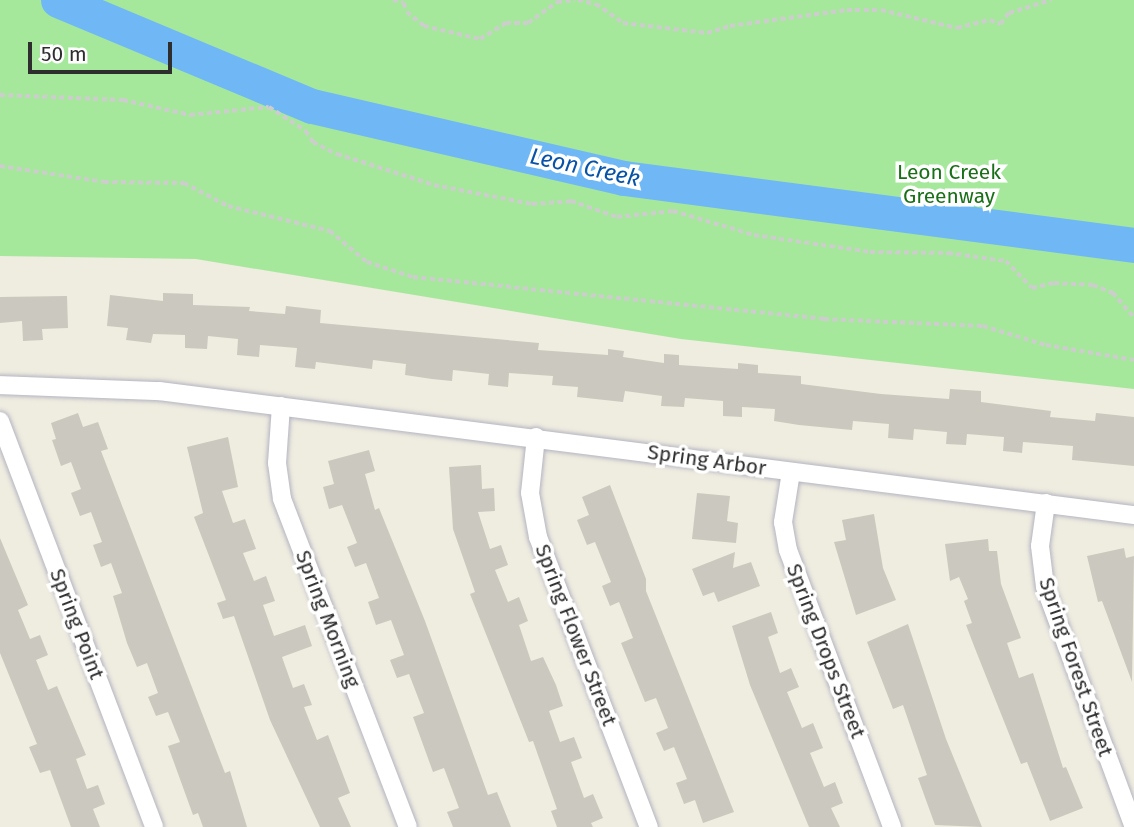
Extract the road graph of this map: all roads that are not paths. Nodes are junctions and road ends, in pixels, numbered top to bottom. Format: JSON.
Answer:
{"nodes":[{"id":1,"x":0,"y":385,"type":"edge"},
{"id":2,"x":281,"y":406,"type":"junction"},
{"id":3,"x":0,"y":421,"type":"edge"},
{"id":4,"x":536,"y":437,"type":"junction"},
{"id":5,"x":791,"y":472,"type":"junction"},
{"id":6,"x":1046,"y":503,"type":"junction"},
{"id":7,"x":1134,"y":515,"type":"edge"},
{"id":8,"x":154,"y":827,"type":"edge"},
{"id":9,"x":408,"y":827,"type":"edge"},
{"id":10,"x":649,"y":827,"type":"edge"},
{"id":11,"x":892,"y":827,"type":"edge"},
{"id":12,"x":1133,"y":827,"type":"edge"}],
"edges":[{"from":1,"to":2,"type":"street","name":"Spring Arbor"},
{"from":2,"to":4,"type":"street","name":"Spring Arbor"},
{"from":2,"to":9,"type":"street","name":"Spring Morning"},
{"from":3,"to":8,"type":"street","name":"Spring Point"},
{"from":4,"to":5,"type":"street","name":"Spring Arbor"},
{"from":4,"to":10,"type":"street","name":"Spring Flower Street"},
{"from":5,"to":6,"type":"street","name":"Spring Arbor"},
{"from":5,"to":11,"type":"street","name":"Spring Drops Street"},
{"from":6,"to":7,"type":"street","name":"Spring Arbor"},
{"from":6,"to":12,"type":"street","name":"Spring Forest Street"}]}
